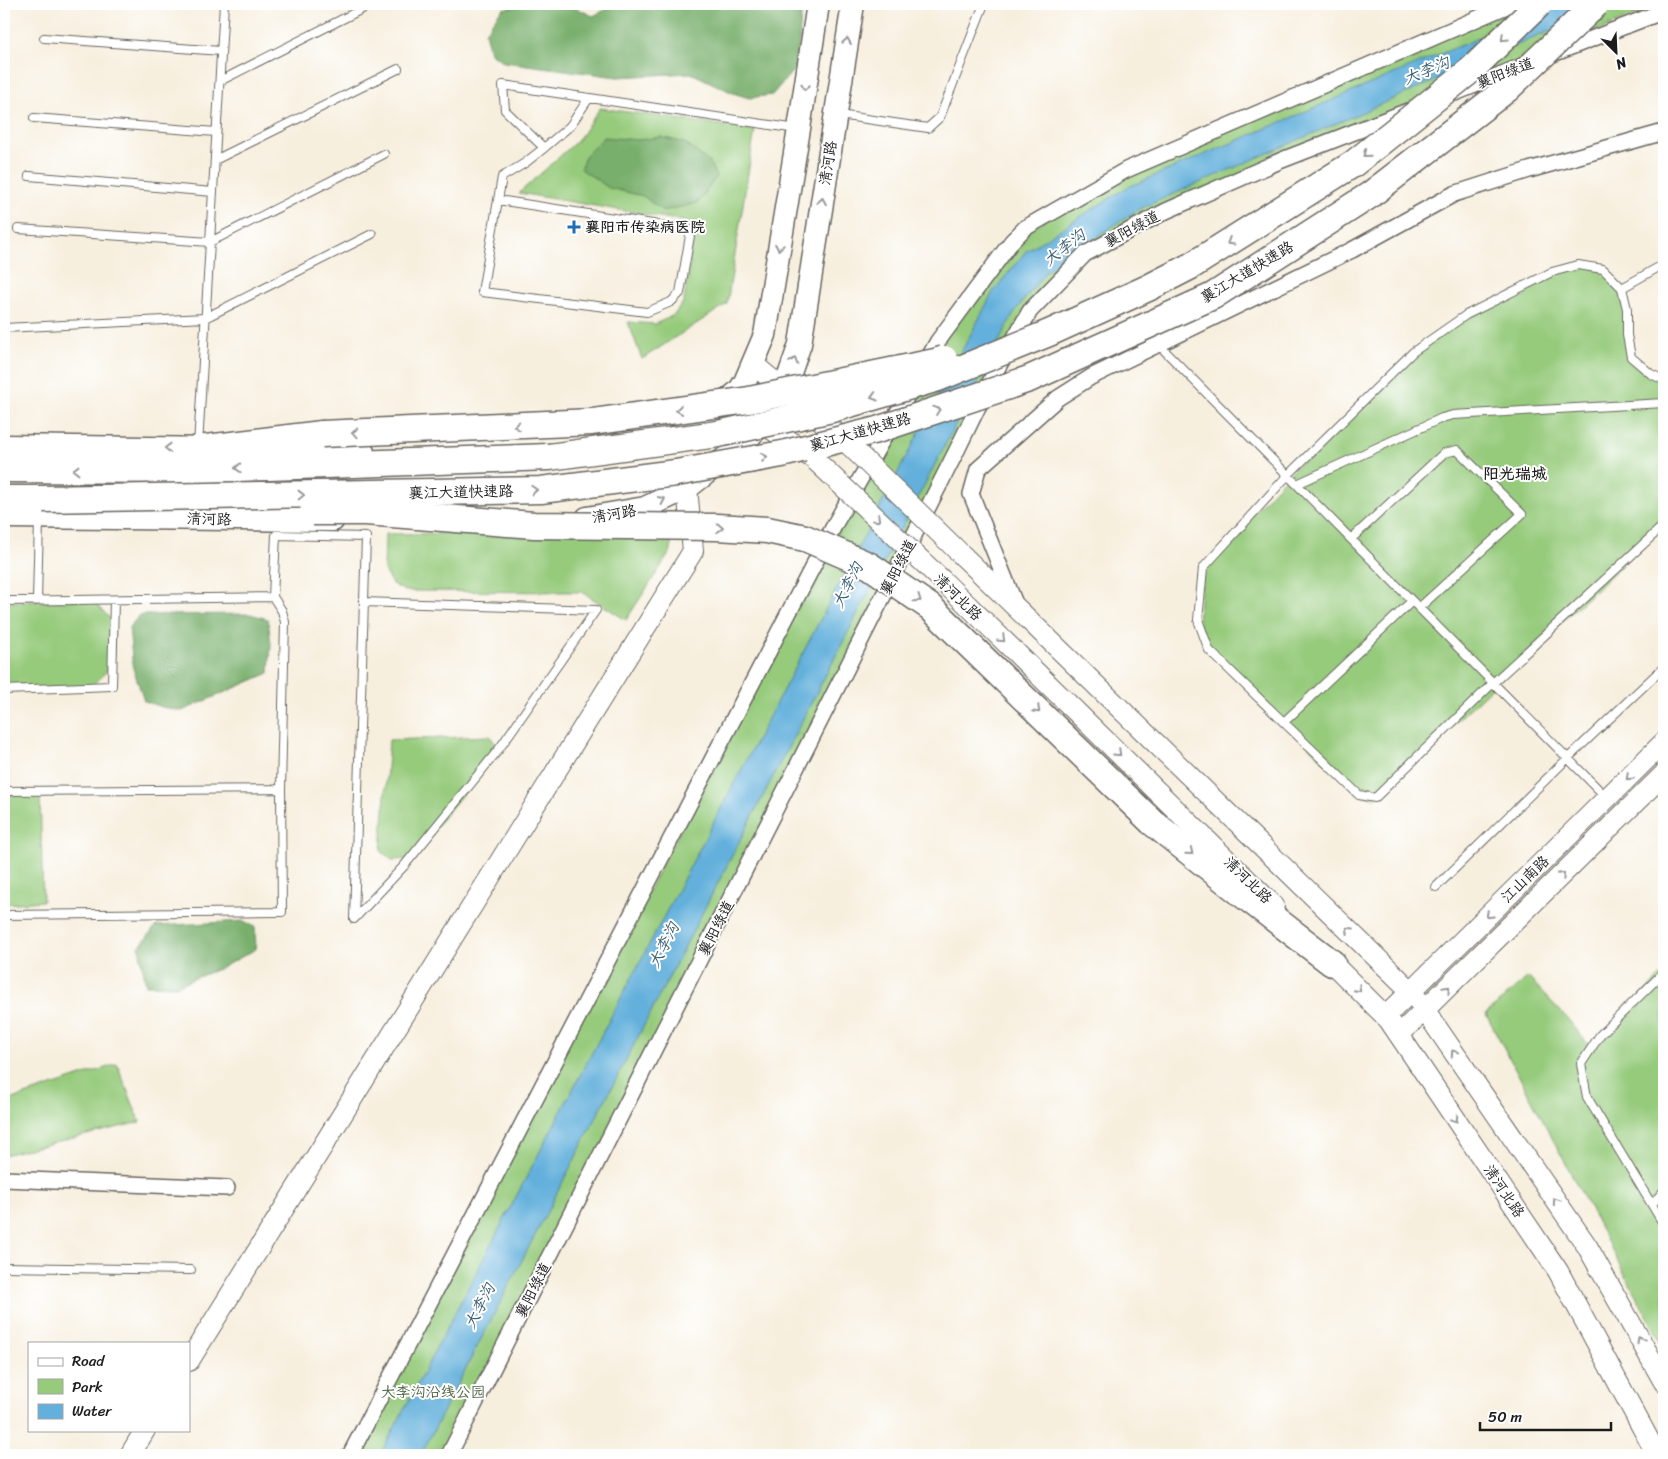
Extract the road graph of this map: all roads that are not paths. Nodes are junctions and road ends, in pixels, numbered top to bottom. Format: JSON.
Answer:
{"nodes":[{"id":1,"x":224,"y":4,"type":"edge"},
{"id":2,"x":372,"y":4,"type":"edge"},
{"id":3,"x":818,"y":4,"type":"edge"},
{"id":4,"x":852,"y":4,"type":"edge"},
{"id":5,"x":984,"y":4,"type":"edge"},
{"id":6,"x":1511,"y":4,"type":"edge"},
{"id":7,"x":1539,"y":4,"type":"edge"},
{"id":8,"x":1596,"y":4,"type":"edge"},
{"id":9,"x":1664,"y":11,"type":"edge"},
{"id":10,"x":44,"y":38,"type":"dead end"},
{"id":11,"x":221,"y":51,"type":"junction"},
{"id":12,"x":398,"y":69,"type":"dead end"},
{"id":13,"x":220,"y":81,"type":"junction"},
{"id":14,"x":589,"y":98,"type":"junction"},
{"id":15,"x":835,"y":114,"type":"junction"},
{"id":16,"x":34,"y":118,"type":"dead end"},
{"id":17,"x":799,"y":129,"type":"junction"},
{"id":18,"x":216,"y":132,"type":"junction"},
{"id":19,"x":1664,"y":132,"type":"edge"},
{"id":20,"x":544,"y":148,"type":"junction"},
{"id":21,"x":384,"y":154,"type":"dead end"},
{"id":22,"x":215,"y":160,"type":"junction"},
{"id":23,"x":29,"y":176,"type":"dead end"},
{"id":24,"x":213,"y":192,"type":"junction"},
{"id":25,"x":498,"y":200,"type":"junction"},
{"id":26,"x":18,"y":229,"type":"dead end"},
{"id":27,"x":372,"y":234,"type":"dead end"},
{"id":28,"x":210,"y":242,"type":"junction"},
{"id":29,"x":1664,"y":264,"type":"edge"},
{"id":30,"x":1148,"y":288,"type":"junction"},
{"id":31,"x":1622,"y":288,"type":"junction"},
{"id":32,"x":205,"y":318,"type":"junction"},
{"id":33,"x":4,"y":328,"type":"edge"},
{"id":34,"x":1158,"y":344,"type":"junction"},
{"id":35,"x":753,"y":364,"type":"junction"},
{"id":36,"x":1664,"y":380,"type":"edge"},
{"id":37,"x":784,"y":391,"type":"junction"},
{"id":38,"x":724,"y":403,"type":"junction"},
{"id":39,"x":1664,"y":403,"type":"edge"},
{"id":40,"x":763,"y":423,"type":"junction"},
{"id":41,"x":4,"y":446,"type":"edge"},
{"id":42,"x":198,"y":449,"type":"junction"},
{"id":43,"x":4,"y":469,"type":"edge"},
{"id":44,"x":1288,"y":475,"type":"junction"},
{"id":45,"x":1296,"y":484,"type":"junction"},
{"id":46,"x":687,"y":488,"type":"junction"},
{"id":47,"x":4,"y":499,"type":"edge"},
{"id":48,"x":41,"y":508,"type":"junction"},
{"id":49,"x":4,"y":517,"type":"edge"},
{"id":50,"x":1664,"y":525,"type":"edge"},
{"id":51,"x":1351,"y":539,"type":"junction"},
{"id":52,"x":273,"y":597,"type":"junction"},
{"id":53,"x":114,"y":600,"type":"junction"},
{"id":54,"x":37,"y":601,"type":"junction"},
{"id":55,"x":1412,"y":601,"type":"junction"},
{"id":56,"x":4,"y":602,"type":"edge"},
{"id":57,"x":364,"y":602,"type":"junction"},
{"id":58,"x":1419,"y":608,"type":"junction"},
{"id":59,"x":1018,"y":609,"type":"junction"},
{"id":60,"x":1664,"y":667,"type":"edge"},
{"id":61,"x":1493,"y":682,"type":"junction"},
{"id":62,"x":4,"y":690,"type":"edge"},
{"id":63,"x":1284,"y":722,"type":"junction"},
{"id":64,"x":1664,"y":742,"type":"edge"},
{"id":65,"x":1568,"y":758,"type":"junction"},
{"id":66,"x":1664,"y":774,"type":"edge"},
{"id":67,"x":280,"y":789,"type":"junction"},
{"id":68,"x":4,"y":791,"type":"edge"},
{"id":69,"x":1607,"y":798,"type":"junction"},
{"id":70,"x":1436,"y":887,"type":"dead end"},
{"id":71,"x":4,"y":915,"type":"edge"},
{"id":72,"x":1332,"y":963,"type":"junction"},
{"id":73,"x":1664,"y":972,"type":"edge"},
{"id":74,"x":1411,"y":991,"type":"junction"},
{"id":75,"x":1425,"y":1010,"type":"junction"},
{"id":76,"x":1386,"y":1016,"type":"junction"},
{"id":77,"x":1399,"y":1035,"type":"junction"},
{"id":78,"x":4,"y":1179,"type":"edge"},
{"id":79,"x":227,"y":1188,"type":"dead end"},
{"id":80,"x":1664,"y":1191,"type":"edge"},
{"id":81,"x":1652,"y":1204,"type":"junction"},
{"id":82,"x":1664,"y":1226,"type":"edge"},
{"id":83,"x":4,"y":1267,"type":"edge"},
{"id":84,"x":191,"y":1270,"type":"dead end"},
{"id":85,"x":190,"y":1359,"type":"edge"},
{"id":86,"x":1664,"y":1382,"type":"edge"},
{"id":87,"x":145,"y":1432,"type":"edge"},
{"id":88,"x":130,"y":1455,"type":"edge"},
{"id":89,"x":350,"y":1455,"type":"edge"},
{"id":90,"x":449,"y":1455,"type":"edge"},
{"id":91,"x":1657,"y":1455,"type":"edge"}],
"edges":[{"from":1,"to":11,"type":"lane"},
{"from":2,"to":13,"type":"lane"},
{"from":3,"to":17,"type":"main road","one_way":true},
{"from":15,"to":4,"type":"main road","name":"清河路","one_way":true},
{"from":5,"to":15,"type":"lane"},
{"from":6,"to":89,"type":"street"},
{"from":7,"to":30,"type":"highway","name":"襄江大道快速路","one_way":true,"bridge":true},
{"from":48,"to":8,"type":"highway","name":"襄江大道快速路","one_way":true,"bridge":true},
{"from":9,"to":90,"type":"street","name":"襄阳绿道"},
{"from":10,"to":11,"type":"lane"},
{"from":11,"to":13,"type":"lane"},
{"from":12,"to":22,"type":"lane"},
{"from":13,"to":18,"type":"lane"},
{"from":14,"to":17,"type":"lane"},
{"from":14,"to":20,"type":"lane"},
{"from":14,"to":20,"type":"lane"},
{"from":37,"to":15,"type":"main road","name":"清河路","one_way":true},
{"from":16,"to":18,"type":"lane"},
{"from":17,"to":35,"type":"main road","one_way":true},
{"from":18,"to":22,"type":"lane"},
{"from":19,"to":34,"type":"street"},
{"from":20,"to":25,"type":"lane"},
{"from":21,"to":28,"type":"lane"},
{"from":22,"to":24,"type":"lane"},
{"from":23,"to":24,"type":"lane"},
{"from":24,"to":28,"type":"lane"},
{"from":25,"to":25,"type":"lane"},
{"from":26,"to":28,"type":"lane"},
{"from":27,"to":32,"type":"lane"},
{"from":28,"to":32,"type":"lane"},
{"from":29,"to":31,"type":"lane"},
{"from":30,"to":42,"type":"highway","one_way":true,"bridge":true},
{"from":30,"to":43,"type":"highway","name":"襄江大道快速路","one_way":true,"bridge":true},
{"from":31,"to":36,"type":"lane"},
{"from":31,"to":44,"type":"lane"},
{"from":32,"to":33,"type":"lane"},
{"from":32,"to":42,"type":"lane"},
{"from":34,"to":44,"type":"lane"},
{"from":34,"to":59,"type":"street"},
{"from":35,"to":37,"type":"main road"},
{"from":35,"to":38,"type":"main road"},
{"from":37,"to":40,"type":"main road","name":"清河路"},
{"from":37,"to":59,"type":"main road","bridge":true},
{"from":38,"to":40,"type":"main road","name":"清河北路"},
{"from":38,"to":42,"type":"main road"},
{"from":39,"to":45,"type":"lane"},
{"from":40,"to":46,"type":"main road","name":"清河路"},
{"from":40,"to":72,"type":"main road","name":"清河北路","one_way":true,"bridge":true},
{"from":42,"to":41,"type":"main road","one_way":true},
{"from":44,"to":45,"type":"lane"},
{"from":44,"to":63,"type":"lane"},
{"from":45,"to":51,"type":"lane"},
{"from":48,"to":46,"type":"main road","name":"清河路","one_way":true},
{"from":46,"to":85,"type":"main road"},
{"from":47,"to":48,"type":"highway","name":"襄江大道快速路"},
{"from":48,"to":49,"type":"main road","name":"清河路"},
{"from":48,"to":54,"type":"lane"},
{"from":48,"to":72,"type":"highway","one_way":true,"bridge":true},
{"from":50,"to":61,"type":"lane"},
{"from":51,"to":55,"type":"lane"},
{"from":51,"to":58,"type":"lane"},
{"from":52,"to":53,"type":"lane"},
{"from":52,"to":57,"type":"lane"},
{"from":52,"to":67,"type":"lane"},
{"from":53,"to":54,"type":"lane"},
{"from":53,"to":62,"type":"lane"},
{"from":54,"to":56,"type":"lane"},
{"from":55,"to":58,"type":"lane"},
{"from":55,"to":63,"type":"lane"},
{"from":57,"to":57,"type":"lane"},
{"from":58,"to":61,"type":"lane"},
{"from":74,"to":59,"type":"main road","one_way":true},
{"from":60,"to":65,"type":"lane"},
{"from":61,"to":63,"type":"lane"},
{"from":61,"to":65,"type":"lane"},
{"from":64,"to":69,"type":"main road","name":"江山南路","one_way":true},
{"from":65,"to":69,"type":"lane"},
{"from":65,"to":70,"type":"lane"},
{"from":75,"to":66,"type":"main road","name":"江山南路","one_way":true},
{"from":67,"to":68,"type":"lane"},
{"from":67,"to":71,"type":"lane"},
{"from":69,"to":74,"type":"main road","name":"江山南路","one_way":true},
{"from":72,"to":76,"type":"main road","name":"清河北路","one_way":true},
{"from":73,"to":81,"type":"lane"},
{"from":74,"to":75,"type":"main road"},
{"from":74,"to":76,"type":"main road","name":"江山南路"},
{"from":75,"to":77,"type":"main road","name":"江山南路"},
{"from":86,"to":75,"type":"main road","one_way":true},
{"from":76,"to":77,"type":"main road","name":"清河北路"},
{"from":77,"to":91,"type":"main road","name":"清河北路","one_way":true},
{"from":78,"to":79,"type":"street"},
{"from":80,"to":81,"type":"lane"},
{"from":81,"to":82,"type":"lane"},
{"from":83,"to":84,"type":"lane"},
{"from":87,"to":88,"type":"main road"}]}
